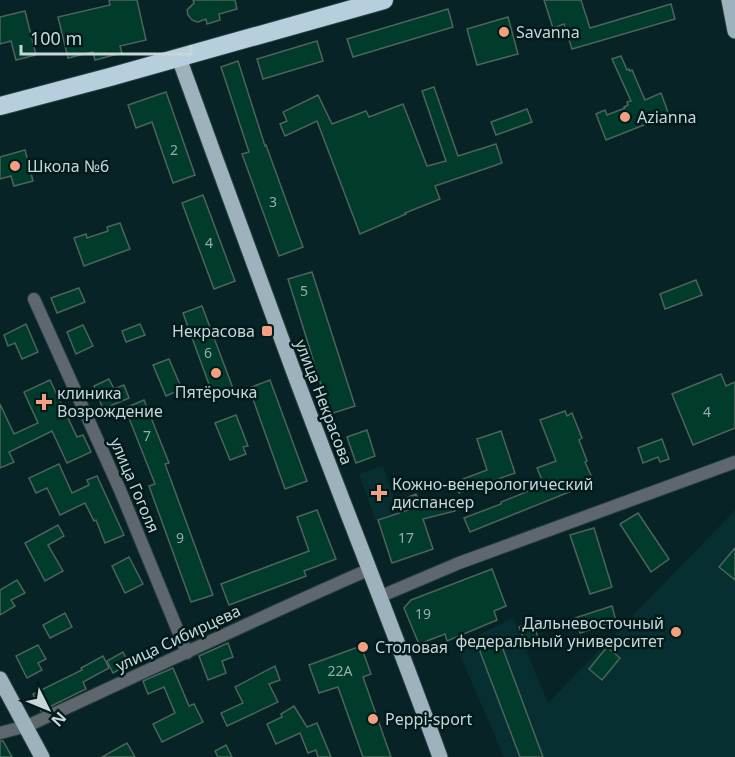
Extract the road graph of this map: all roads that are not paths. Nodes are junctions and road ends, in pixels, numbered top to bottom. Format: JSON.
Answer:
{"nodes":[{"id":1,"x":384,"y":0,"type":"edge"},
{"id":2,"x":729,"y":0,"type":"edge"},
{"id":3,"x":735,"y":31,"type":"edge"},
{"id":4,"x":179,"y":58,"type":"junction"},
{"id":5,"x":0,"y":106,"type":"edge"},
{"id":6,"x":34,"y":299,"type":"dead end"},
{"id":7,"x":735,"y":462,"type":"edge"},
{"id":8,"x":368,"y":570,"type":"junction"},
{"id":9,"x":379,"y":597,"type":"junction"},
{"id":10,"x":187,"y":653,"type":"junction"},
{"id":11,"x":0,"y":679,"type":"edge"},
{"id":12,"x":27,"y":726,"type":"junction"},
{"id":13,"x":0,"y":733,"type":"edge"},
{"id":14,"x":42,"y":757,"type":"edge"},
{"id":15,"x":440,"y":757,"type":"edge"}],
"edges":[{"from":1,"to":4,"type":"highway"},
{"from":2,"to":3,"type":"main road"},
{"from":4,"to":5,"type":"highway"},
{"from":4,"to":8,"type":"main road","name":"улица Некрасова"},
{"from":6,"to":10,"type":"street","name":"улица Гоголя"},
{"from":7,"to":9,"type":"street"},
{"from":8,"to":9,"type":"main road","name":"улица Некрасова"},
{"from":8,"to":10,"type":"street","name":"улица Сибирцева"},
{"from":9,"to":15,"type":"main road","name":"улица Некрасова"},
{"from":10,"to":12,"type":"street","name":"улица Сибирцева"},
{"from":11,"to":12,"type":"main road"},
{"from":12,"to":13,"type":"street","name":"улица Сибирцева"},
{"from":12,"to":14,"type":"main road"}]}
